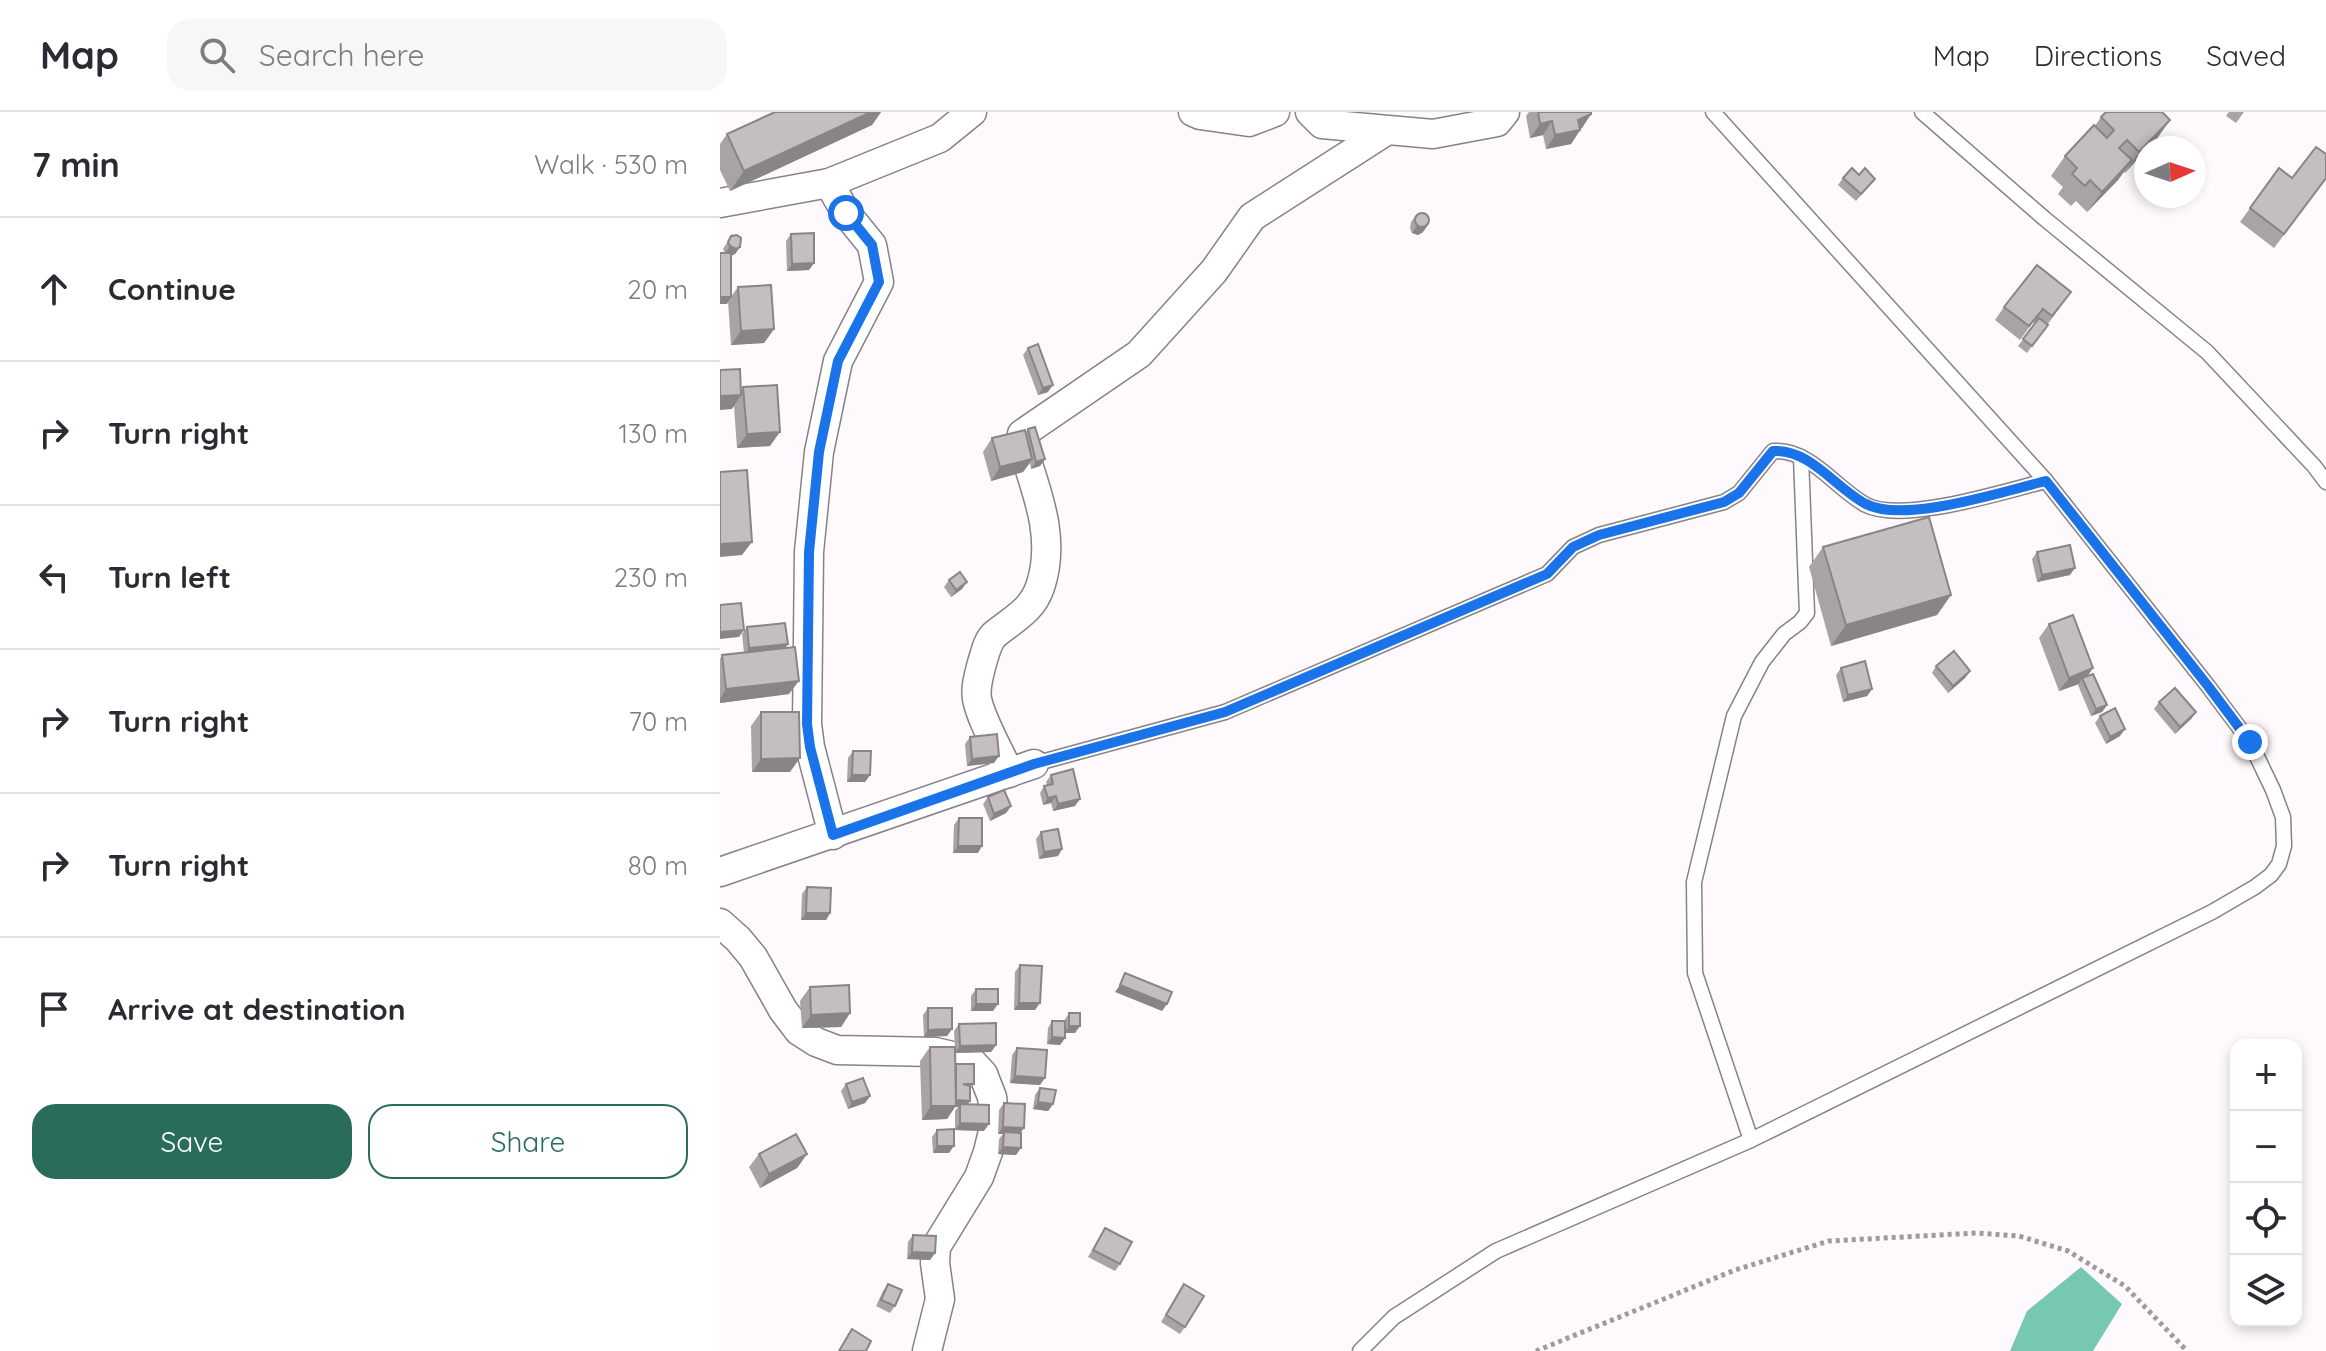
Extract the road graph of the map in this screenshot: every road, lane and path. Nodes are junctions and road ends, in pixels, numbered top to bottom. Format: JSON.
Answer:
{"nodes":[{"id":1,"x":972,"y":112,"type":"edge"},
{"id":2,"x":1193,"y":112,"type":"edge"},
{"id":3,"x":1275,"y":112,"type":"edge"},
{"id":4,"x":1310,"y":112,"type":"edge"},
{"id":5,"x":1505,"y":112,"type":"edge"},
{"id":6,"x":1713,"y":112,"type":"edge"},
{"id":7,"x":1922,"y":112,"type":"edge"},
{"id":8,"x":1386,"y":131,"type":"junction"},
{"id":9,"x":829,"y":183,"type":"junction"},
{"id":10,"x":720,"y":203,"type":"edge"},
{"id":11,"x":1801,"y":457,"type":"junction"},
{"id":12,"x":2046,"y":481,"type":"junction"},
{"id":13,"x":2326,"y":482,"type":"edge"},
{"id":14,"x":1021,"y":768,"type":"junction"},
{"id":15,"x":833,"y":835,"type":"junction"},
{"id":16,"x":720,"y":872,"type":"edge"},
{"id":17,"x":720,"y":923,"type":"edge"},
{"id":18,"x":1751,"y":1140,"type":"junction"},
{"id":19,"x":927,"y":1351,"type":"edge"},
{"id":20,"x":1360,"y":1351,"type":"edge"},
{"id":21,"x":1536,"y":1351,"type":"edge"},
{"id":22,"x":2187,"y":1351,"type":"edge"}],
"edges":[{"from":1,"to":9,"type":"street"},
{"from":2,"to":3,"type":"street"},
{"from":4,"to":8,"type":"street"},
{"from":5,"to":8,"type":"street"},
{"from":6,"to":12,"type":"lane"},
{"from":7,"to":13,"type":"lane"},
{"from":8,"to":14,"type":"street"},
{"from":9,"to":10,"type":"street"},
{"from":9,"to":15,"type":"street"},
{"from":11,"to":12,"type":"lane"},
{"from":11,"to":14,"type":"lane"},
{"from":11,"to":18,"type":"lane"},
{"from":12,"to":18,"type":"lane"},
{"from":14,"to":15,"type":"street"},
{"from":15,"to":16,"type":"street"},
{"from":17,"to":19,"type":"street"},
{"from":18,"to":20,"type":"lane"},
{"from":21,"to":22,"type":"path"}]}
